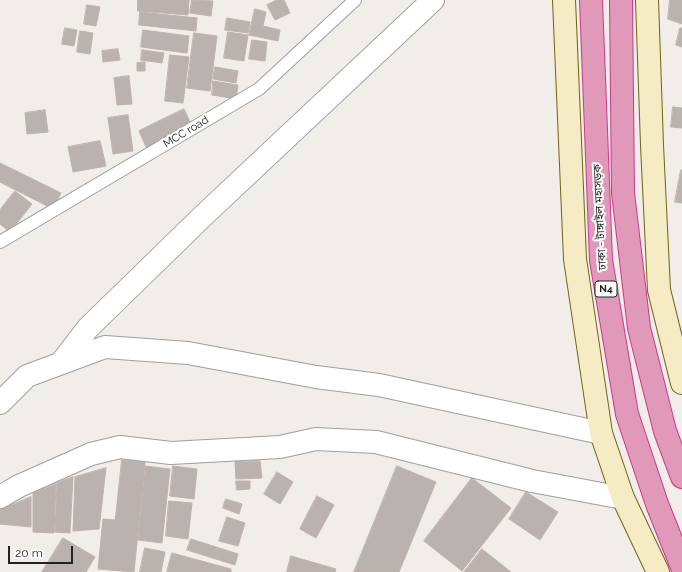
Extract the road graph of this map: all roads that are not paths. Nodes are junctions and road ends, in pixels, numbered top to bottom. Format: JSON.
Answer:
{"nodes":[{"id":1,"x":355,"y":0,"type":"edge"},
{"id":2,"x":433,"y":0,"type":"edge"},
{"id":3,"x":564,"y":0,"type":"edge"},
{"id":4,"x":591,"y":0,"type":"edge"},
{"id":5,"x":621,"y":0,"type":"edge"},
{"id":6,"x":647,"y":0,"type":"edge"},
{"id":7,"x":0,"y":242,"type":"edge"},
{"id":8,"x":61,"y":363,"type":"junction"},
{"id":9,"x":682,"y":383,"type":"edge"},
{"id":10,"x":0,"y":403,"type":"edge"},
{"id":11,"x":601,"y":433,"type":"junction"},
{"id":12,"x":682,"y":477,"type":"edge"},
{"id":13,"x":0,"y":497,"type":"edge"},
{"id":14,"x":623,"y":498,"type":"junction"},
{"id":15,"x":682,"y":567,"type":"edge"},
{"id":16,"x":658,"y":572,"type":"edge"}],
"edges":[{"from":1,"to":7,"type":"lane","name":"MCC road"},
{"from":2,"to":8,"type":"street"},
{"from":3,"to":11,"type":"main road"},
{"from":4,"to":15,"type":"highway","name":"ঢাকা - টাঙ্গাইল মহাসড়ক","number":"N4"},
{"from":5,"to":12,"type":"highway","number":"N4"},
{"from":6,"to":9,"type":"main road"},
{"from":8,"to":10,"type":"street"},
{"from":8,"to":11,"type":"street"},
{"from":11,"to":14,"type":"main road"},
{"from":13,"to":14,"type":"street"},
{"from":14,"to":16,"type":"main road"}]}
